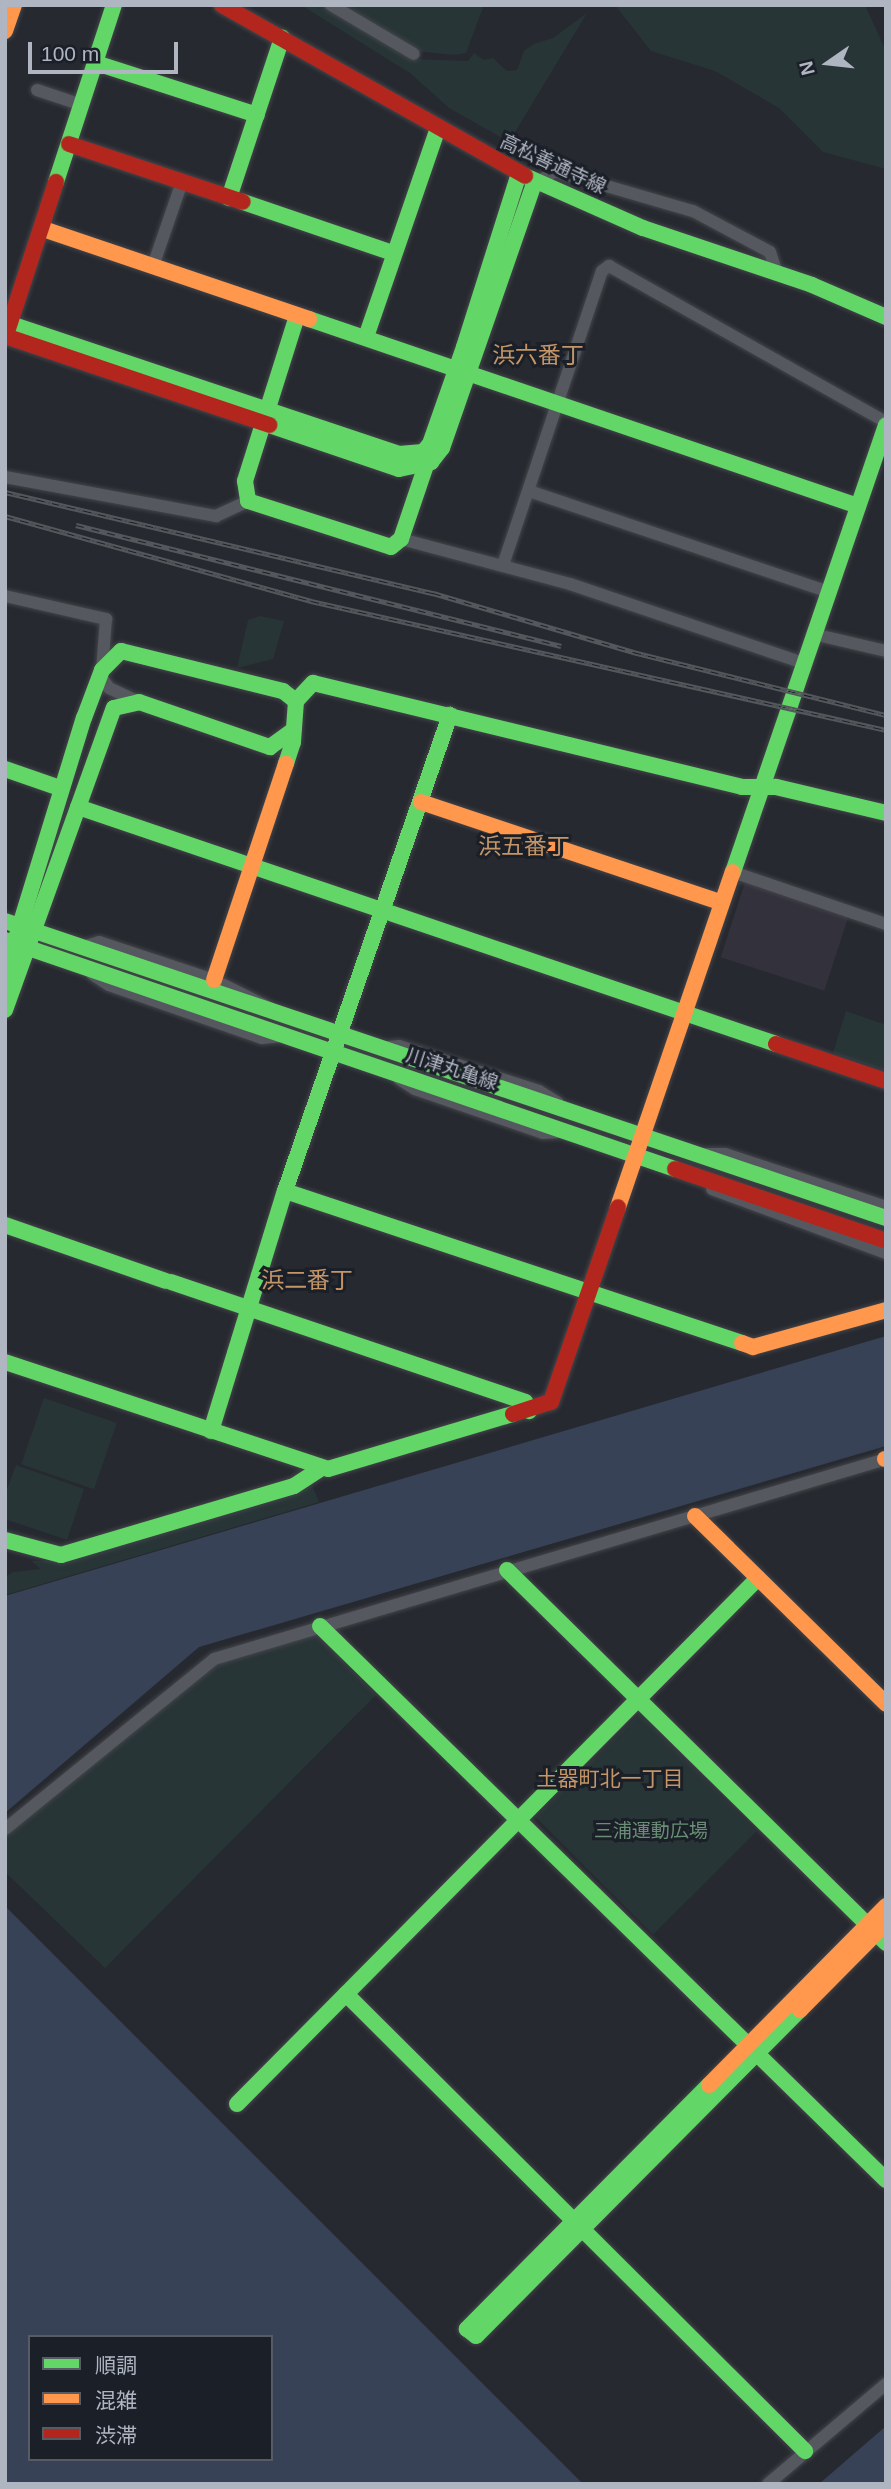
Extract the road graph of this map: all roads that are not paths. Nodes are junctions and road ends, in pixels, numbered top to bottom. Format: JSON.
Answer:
{"nodes":[{"id":1,"x":14,"y":5,"type":"edge"},
{"id":2,"x":114,"y":5,"type":"edge"},
{"id":3,"x":222,"y":5,"type":"edge"},
{"id":4,"x":331,"y":5,"type":"edge"},
{"id":5,"x":5,"y":31,"type":"edge"},
{"id":6,"x":282,"y":38,"type":"junction"},
{"id":7,"x":414,"y":54,"type":"dead end"},
{"id":8,"x":96,"y":63,"type":"junction"},
{"id":9,"x":37,"y":90,"type":"dead end"},
{"id":10,"x":82,"y":105,"type":"junction"},
{"id":11,"x":257,"y":115,"type":"junction"},
{"id":12,"x":438,"y":128,"type":"junction"},
{"id":13,"x":69,"y":144,"type":"junction"},
{"id":14,"x":519,"y":174,"type":"junction"},
{"id":15,"x":536,"y":181,"type":"junction"},
{"id":16,"x":182,"y":182,"type":"junction"},
{"id":17,"x":229,"y":198,"type":"junction"},
{"id":18,"x":43,"y":229,"type":"junction"},
{"id":19,"x":393,"y":253,"type":"junction"},
{"id":20,"x":153,"y":266,"type":"junction"},
{"id":21,"x":777,"y":273,"type":"junction"},
{"id":22,"x":297,"y":316,"type":"junction"},
{"id":23,"x":886,"y":317,"type":"edge"},
{"id":24,"x":6,"y":331,"type":"edge"},
{"id":25,"x":366,"y":337,"type":"junction"},
{"id":26,"x":462,"y":371,"type":"junction"},
{"id":27,"x":557,"y":402,"type":"junction"},
{"id":28,"x":265,"y":418,"type":"junction"},
{"id":29,"x":886,"y":424,"type":"edge"},
{"id":30,"x":424,"y":459,"type":"junction"},
{"id":31,"x":5,"y":477,"type":"edge"},
{"id":32,"x":528,"y":491,"type":"junction"},
{"id":33,"x":248,"y":501,"type":"junction"},
{"id":34,"x":858,"y":506,"type":"junction"},
{"id":35,"x":401,"y":539,"type":"junction"},
{"id":36,"x":503,"y":565,"type":"junction"},
{"id":37,"x":829,"y":592,"type":"junction"},
{"id":38,"x":5,"y":596,"type":"edge"},
{"id":39,"x":813,"y":634,"type":"junction"},
{"id":40,"x":886,"y":651,"type":"edge"},
{"id":41,"x":803,"y":663,"type":"junction"},
{"id":42,"x":102,"y":673,"type":"junction"},
{"id":43,"x":296,"y":701,"type":"junction"},
{"id":44,"x":139,"y":702,"type":"junction"},
{"id":45,"x":450,"y":715,"type":"junction"},
{"id":46,"x":293,"y":730,"type":"junction"},
{"id":47,"x":270,"y":747,"type":"junction"},
{"id":48,"x":282,"y":767,"type":"junction"},
{"id":49,"x":5,"y":769,"type":"edge"},
{"id":50,"x":763,"y":786,"type":"junction"},
{"id":51,"x":60,"y":788,"type":"junction"},
{"id":52,"x":421,"y":802,"type":"junction"},
{"id":53,"x":78,"y":807,"type":"junction"},
{"id":54,"x":886,"y":813,"type":"edge"},
{"id":55,"x":251,"y":867,"type":"junction"},
{"id":56,"x":733,"y":872,"type":"junction"},
{"id":57,"x":722,"y":903,"type":"junction"},
{"id":58,"x":384,"y":913,"type":"junction"},
{"id":59,"x":11,"y":923,"type":"edge"},
{"id":60,"x":886,"y":924,"type":"edge"},
{"id":61,"x":34,"y":932,"type":"junction"},
{"id":62,"x":16,"y":943,"type":"edge"},
{"id":63,"x":82,"y":947,"type":"junction"},
{"id":64,"x":5,"y":974,"type":"edge"},
{"id":65,"x":214,"y":980,"type":"junction"},
{"id":66,"x":5,"y":1010,"type":"edge"},
{"id":67,"x":686,"y":1012,"type":"junction"},
{"id":68,"x":281,"y":1016,"type":"junction"},
{"id":69,"x":341,"y":1036,"type":"junction"},
{"id":70,"x":334,"y":1052,"type":"junction"},
{"id":71,"x":886,"y":1081,"type":"edge"},
{"id":72,"x":579,"y":1124,"type":"junction"},
{"id":73,"x":639,"y":1144,"type":"junction"},
{"id":74,"x":693,"y":1154,"type":"junction"},
{"id":75,"x":690,"y":1171,"type":"junction"},
{"id":76,"x":285,"y":1192,"type":"junction"},
{"id":77,"x":886,"y":1207,"type":"edge"},
{"id":78,"x":886,"y":1218,"type":"edge"},
{"id":79,"x":5,"y":1225,"type":"edge"},
{"id":80,"x":886,"y":1241,"type":"edge"},
{"id":81,"x":886,"y":1253,"type":"edge"},
{"id":82,"x":589,"y":1292,"type":"junction"},
{"id":83,"x":246,"y":1308,"type":"junction"},
{"id":84,"x":886,"y":1310,"type":"edge"},
{"id":85,"x":5,"y":1362,"type":"edge"},
{"id":86,"x":529,"y":1411,"type":"junction"},
{"id":87,"x":211,"y":1431,"type":"junction"},
{"id":88,"x":886,"y":1459,"type":"edge"},
{"id":89,"x":322,"y":1468,"type":"junction"},
{"id":90,"x":695,"y":1516,"type":"junction"},
{"id":91,"x":5,"y":1541,"type":"edge"},
{"id":92,"x":507,"y":1570,"type":"junction"},
{"id":93,"x":758,"y":1578,"type":"junction"},
{"id":94,"x":320,"y":1626,"type":"junction"},
{"id":95,"x":640,"y":1699,"type":"junction"},
{"id":96,"x":886,"y":1704,"type":"edge"},
{"id":97,"x":519,"y":1820,"type":"junction"},
{"id":98,"x":5,"y":1829,"type":"edge"},
{"id":99,"x":886,"y":1906,"type":"edge"},
{"id":100,"x":879,"y":1931,"type":"edge"},
{"id":101,"x":346,"y":1994,"type":"junction"},
{"id":102,"x":751,"y":2050,"type":"junction"},
{"id":103,"x":237,"y":2104,"type":"dead end"},
{"id":104,"x":886,"y":2180,"type":"edge"},
{"id":105,"x":578,"y":2225,"type":"junction"},
{"id":106,"x":886,"y":2384,"type":"edge"},
{"id":107,"x":805,"y":2451,"type":"junction"},
{"id":108,"x":768,"y":2484,"type":"edge"}],
"edges":[{"from":1,"to":5,"type":"street"},
{"from":2,"to":8,"type":"street"},
{"from":3,"to":6,"type":"street","name":"高松善通寺線"},
{"from":4,"to":7,"type":"street"},
{"from":6,"to":11,"type":"street"},
{"from":6,"to":12,"type":"street","name":"高松善通寺線"},
{"from":8,"to":10,"type":"street"},
{"from":8,"to":11,"type":"street"},
{"from":9,"to":10,"type":"street"},
{"from":10,"to":13,"type":"street"},
{"from":11,"to":17,"type":"street"},
{"from":12,"to":14,"type":"street","name":"高松善通寺線"},
{"from":12,"to":19,"type":"street"},
{"from":13,"to":16,"type":"street"},
{"from":13,"to":18,"type":"street"},
{"from":14,"to":15,"type":"street","name":"高松善通寺線"},
{"from":14,"to":26,"type":"street"},
{"from":15,"to":21,"type":"street","name":"高松善通寺線"},
{"from":15,"to":21,"type":"street"},
{"from":15,"to":26,"type":"street"},
{"from":16,"to":17,"type":"street"},
{"from":16,"to":20,"type":"street"},
{"from":17,"to":19,"type":"street"},
{"from":18,"to":20,"type":"street"},
{"from":18,"to":24,"type":"street"},
{"from":19,"to":25,"type":"street"},
{"from":20,"to":22,"type":"street"},
{"from":21,"to":23,"type":"street","name":"高松善通寺線"},
{"from":22,"to":25,"type":"street"},
{"from":22,"to":28,"type":"street"},
{"from":24,"to":28,"type":"street"},
{"from":25,"to":26,"type":"street"},
{"from":26,"to":27,"type":"street"},
{"from":26,"to":30,"type":"street"},
{"from":27,"to":29,"type":"street"},
{"from":27,"to":32,"type":"street"},
{"from":27,"to":34,"type":"street"},
{"from":28,"to":30,"type":"street"},
{"from":28,"to":33,"type":"street"},
{"from":29,"to":34,"type":"street"},
{"from":30,"to":35,"type":"street"},
{"from":31,"to":33,"type":"street"},
{"from":32,"to":36,"type":"street"},
{"from":32,"to":37,"type":"street"},
{"from":33,"to":35,"type":"street"},
{"from":34,"to":37,"type":"street"},
{"from":35,"to":36,"type":"street"},
{"from":36,"to":41,"type":"street"},
{"from":37,"to":39,"type":"street"},
{"from":38,"to":42,"type":"street"},
{"from":39,"to":40,"type":"street"},
{"from":39,"to":41,"type":"street"},
{"from":41,"to":50,"type":"street"},
{"from":42,"to":43,"type":"street"},
{"from":42,"to":44,"type":"street"},
{"from":42,"to":51,"type":"street"},
{"from":43,"to":45,"type":"street"},
{"from":43,"to":46,"type":"street"},
{"from":44,"to":47,"type":"street"},
{"from":44,"to":53,"type":"street"},
{"from":45,"to":50,"type":"street"},
{"from":45,"to":52,"type":"street"},
{"from":46,"to":47,"type":"street"},
{"from":46,"to":48,"type":"street"},
{"from":47,"to":48,"type":"street"},
{"from":48,"to":55,"type":"street"},
{"from":49,"to":51,"type":"street"},
{"from":50,"to":54,"type":"street"},
{"from":50,"to":56,"type":"street"},
{"from":51,"to":59,"type":"street"},
{"from":52,"to":57,"type":"street"},
{"from":52,"to":58,"type":"street"},
{"from":53,"to":55,"type":"street"},
{"from":53,"to":61,"type":"street"},
{"from":55,"to":58,"type":"street"},
{"from":55,"to":65,"type":"street"},
{"from":56,"to":57,"type":"street"},
{"from":56,"to":60,"type":"street"},
{"from":57,"to":67,"type":"street"},
{"from":58,"to":67,"type":"street"},
{"from":58,"to":69,"type":"street"},
{"from":59,"to":61,"type":"street","name":"川津丸亀線"},
{"from":59,"to":62,"type":"street"},
{"from":61,"to":62,"type":"street"},
{"from":61,"to":63,"type":"street","name":"川津丸亀線"},
{"from":62,"to":64,"type":"street"},
{"from":62,"to":66,"type":"street"},
{"from":62,"to":70,"type":"street","name":"川津丸亀線"},
{"from":63,"to":65,"type":"street"},
{"from":63,"to":68,"type":"street","name":"川津丸亀線"},
{"from":65,"to":68,"type":"street"},
{"from":67,"to":71,"type":"street"},
{"from":67,"to":73,"type":"street"},
{"from":68,"to":69,"type":"street","name":"川津丸亀線"},
{"from":69,"to":70,"type":"street"},
{"from":69,"to":72,"type":"street","name":"川津丸亀線"},
{"from":70,"to":72,"type":"street","name":"川津丸亀線"},
{"from":70,"to":76,"type":"street"},
{"from":72,"to":73,"type":"street","name":"川津丸亀線"},
{"from":73,"to":74,"type":"street","name":"川津丸亀線"},
{"from":73,"to":75,"type":"street","name":"川津丸亀線"},
{"from":73,"to":82,"type":"street"},
{"from":74,"to":77,"type":"street"},
{"from":74,"to":78,"type":"street","name":"川津丸亀線"},
{"from":75,"to":80,"type":"street","name":"川津丸亀線"},
{"from":75,"to":81,"type":"street"},
{"from":76,"to":82,"type":"street"},
{"from":76,"to":83,"type":"street"},
{"from":79,"to":83,"type":"street"},
{"from":82,"to":84,"type":"street"},
{"from":82,"to":86,"type":"street"},
{"from":83,"to":86,"type":"street"},
{"from":83,"to":87,"type":"street"},
{"from":85,"to":87,"type":"street"},
{"from":86,"to":89,"type":"street"},
{"from":87,"to":89,"type":"street"},
{"from":88,"to":90,"type":"street"},
{"from":89,"to":91,"type":"street"},
{"from":90,"to":92,"type":"street"},
{"from":90,"to":93,"type":"street"},
{"from":92,"to":94,"type":"street"},
{"from":92,"to":95,"type":"street"},
{"from":93,"to":95,"type":"street"},
{"from":93,"to":96,"type":"street"},
{"from":94,"to":97,"type":"street"},
{"from":94,"to":98,"type":"street"},
{"from":95,"to":97,"type":"street"},
{"from":95,"to":100,"type":"street"},
{"from":97,"to":101,"type":"street"},
{"from":97,"to":102,"type":"street"},
{"from":99,"to":100,"type":"street"},
{"from":100,"to":102,"type":"street"},
{"from":101,"to":103,"type":"street"},
{"from":101,"to":105,"type":"street"},
{"from":102,"to":104,"type":"street"},
{"from":102,"to":105,"type":"street"},
{"from":105,"to":105,"type":"street"},
{"from":105,"to":107,"type":"street"},
{"from":106,"to":107,"type":"street"},
{"from":107,"to":108,"type":"street"}]}
